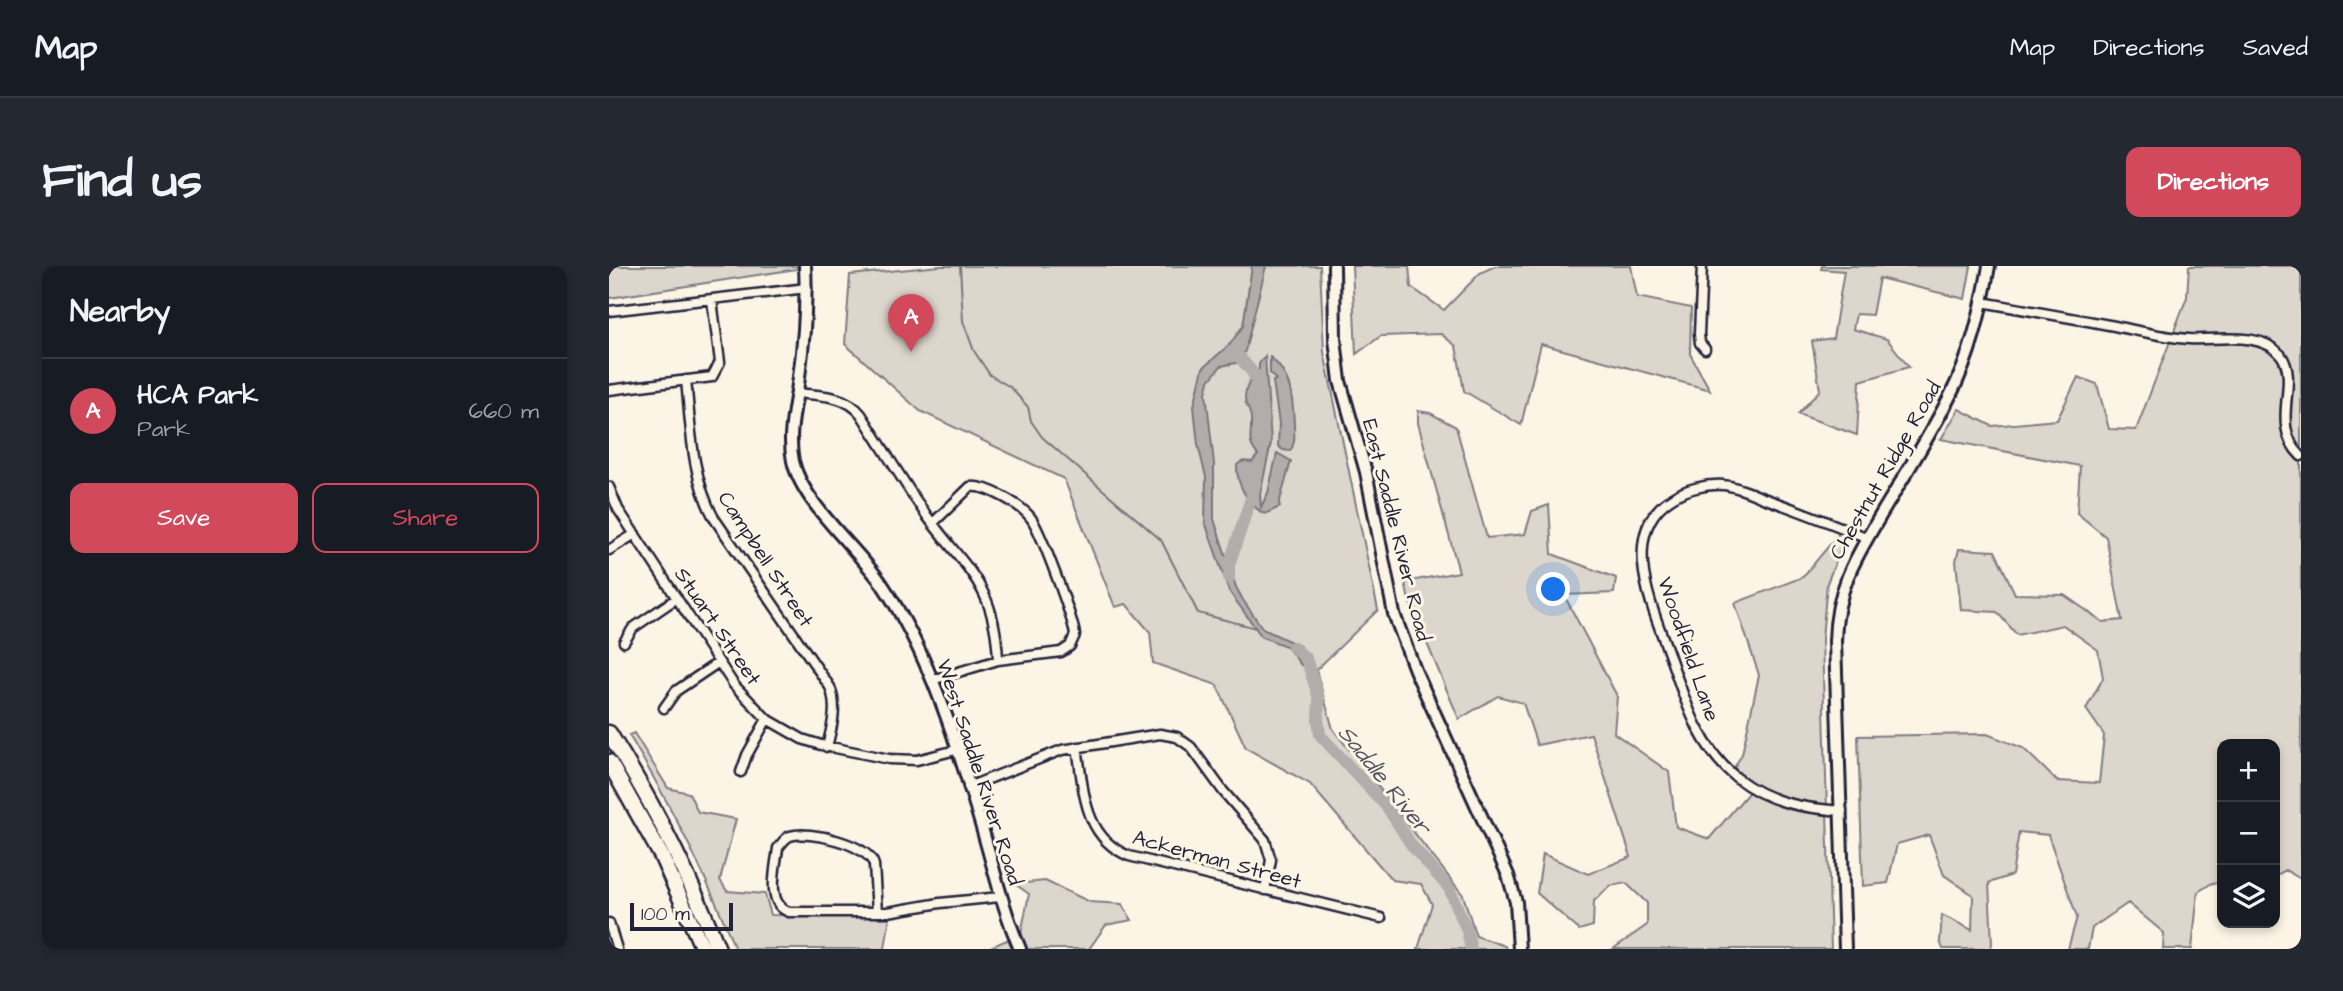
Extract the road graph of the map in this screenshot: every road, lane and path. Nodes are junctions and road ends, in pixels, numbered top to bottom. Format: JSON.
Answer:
{"nodes":[{"id":1,"x":805,"y":266,"type":"edge"},
{"id":2,"x":1334,"y":266,"type":"edge"},
{"id":3,"x":1702,"y":266,"type":"edge"},
{"id":4,"x":1989,"y":266,"type":"edge"},
{"id":5,"x":807,"y":288,"type":"junction"},
{"id":6,"x":712,"y":300,"type":"junction"},
{"id":7,"x":1982,"y":302,"type":"junction"},
{"id":8,"x":609,"y":311,"type":"edge"},
{"id":9,"x":1705,"y":349,"type":"dead end"},
{"id":10,"x":686,"y":380,"type":"junction"},
{"id":11,"x":609,"y":390,"type":"edge"},
{"id":12,"x":797,"y":393,"type":"junction"},
{"id":13,"x":2301,"y":456,"type":"edge"},
{"id":14,"x":609,"y":487,"type":"edge"},
{"id":15,"x":933,"y":523,"type":"junction"},
{"id":16,"x":635,"y":534,"type":"junction"},
{"id":17,"x":1868,"y":538,"type":"junction"},
{"id":18,"x":609,"y":550,"type":"edge"},
{"id":19,"x":677,"y":598,"type":"junction"},
{"id":20,"x":624,"y":642,"type":"dead end"},
{"id":21,"x":998,"y":660,"type":"junction"},
{"id":22,"x":719,"y":662,"type":"junction"},
{"id":23,"x":932,"y":680,"type":"junction"},
{"id":24,"x":664,"y":708,"type":"dead end"},
{"id":25,"x":767,"y":719,"type":"junction"},
{"id":26,"x":609,"y":733,"type":"edge"},
{"id":27,"x":827,"y":747,"type":"junction"},
{"id":28,"x":1077,"y":747,"type":"junction"},
{"id":29,"x":956,"y":750,"type":"junction"},
{"id":30,"x":609,"y":762,"type":"edge"},
{"id":31,"x":741,"y":772,"type":"dead end"},
{"id":32,"x":968,"y":787,"type":"junction"},
{"id":33,"x":1842,"y":811,"type":"junction"},
{"id":34,"x":1265,"y":890,"type":"junction"},
{"id":35,"x":1000,"y":897,"type":"junction"},
{"id":36,"x":877,"y":912,"type":"junction"},
{"id":37,"x":1381,"y":918,"type":"dead end"},
{"id":38,"x":609,"y":923,"type":"edge"},
{"id":39,"x":617,"y":949,"type":"edge"},
{"id":40,"x":702,"y":949,"type":"edge"},
{"id":41,"x":719,"y":949,"type":"edge"},
{"id":42,"x":1020,"y":949,"type":"edge"},
{"id":43,"x":1520,"y":949,"type":"edge"},
{"id":44,"x":1845,"y":949,"type":"edge"}],
"edges":[{"from":1,"to":5,"type":"street","name":"West Saddle River Road"},
{"from":2,"to":43,"type":"street","name":"East Saddle River Road"},
{"from":3,"to":9,"type":"street"},
{"from":4,"to":7,"type":"street","name":"Chestnut Ridge Road"},
{"from":5,"to":6,"type":"street"},
{"from":5,"to":12,"type":"street","name":"West Saddle River Road"},
{"from":6,"to":8,"type":"street"},
{"from":6,"to":10,"type":"street"},
{"from":7,"to":13,"type":"street"},
{"from":7,"to":17,"type":"street","name":"Chestnut Ridge Road"},
{"from":10,"to":11,"type":"street"},
{"from":10,"to":27,"type":"street","name":"Campbell Street"},
{"from":12,"to":15,"type":"street"},
{"from":12,"to":23,"type":"street","name":"West Saddle River Road"},
{"from":14,"to":16,"type":"street","name":"Stuart Street"},
{"from":15,"to":21,"type":"street"},
{"from":15,"to":21,"type":"street"},
{"from":16,"to":18,"type":"street"},
{"from":16,"to":19,"type":"street","name":"Stuart Street"},
{"from":17,"to":33,"type":"street","name":"Chestnut Ridge Road"},
{"from":17,"to":33,"type":"street","name":"Woodfield Lane"},
{"from":19,"to":20,"type":"street"},
{"from":19,"to":22,"type":"street","name":"Stuart Street"},
{"from":21,"to":23,"type":"street"},
{"from":22,"to":24,"type":"street"},
{"from":22,"to":25,"type":"street","name":"Stuart Street"},
{"from":23,"to":29,"type":"street","name":"West Saddle River Road"},
{"from":25,"to":27,"type":"street","name":"Stuart Street"},
{"from":25,"to":31,"type":"street"},
{"from":26,"to":41,"type":"highway"},
{"from":27,"to":29,"type":"street","name":"Stuart Street"},
{"from":28,"to":32,"type":"street"},
{"from":28,"to":34,"type":"street","name":"Ackerman Street"},
{"from":28,"to":34,"type":"street"},
{"from":29,"to":32,"type":"street","name":"West Saddle River Road"},
{"from":30,"to":40,"type":"highway"},
{"from":32,"to":35,"type":"street","name":"West Saddle River Road"},
{"from":33,"to":44,"type":"street","name":"Chestnut Ridge Road"},
{"from":34,"to":37,"type":"street","name":"Ackerman Street"},
{"from":35,"to":36,"type":"street"},
{"from":35,"to":42,"type":"street","name":"West Saddle River Road"},
{"from":36,"to":36,"type":"street"},
{"from":38,"to":39,"type":"street"}]}
